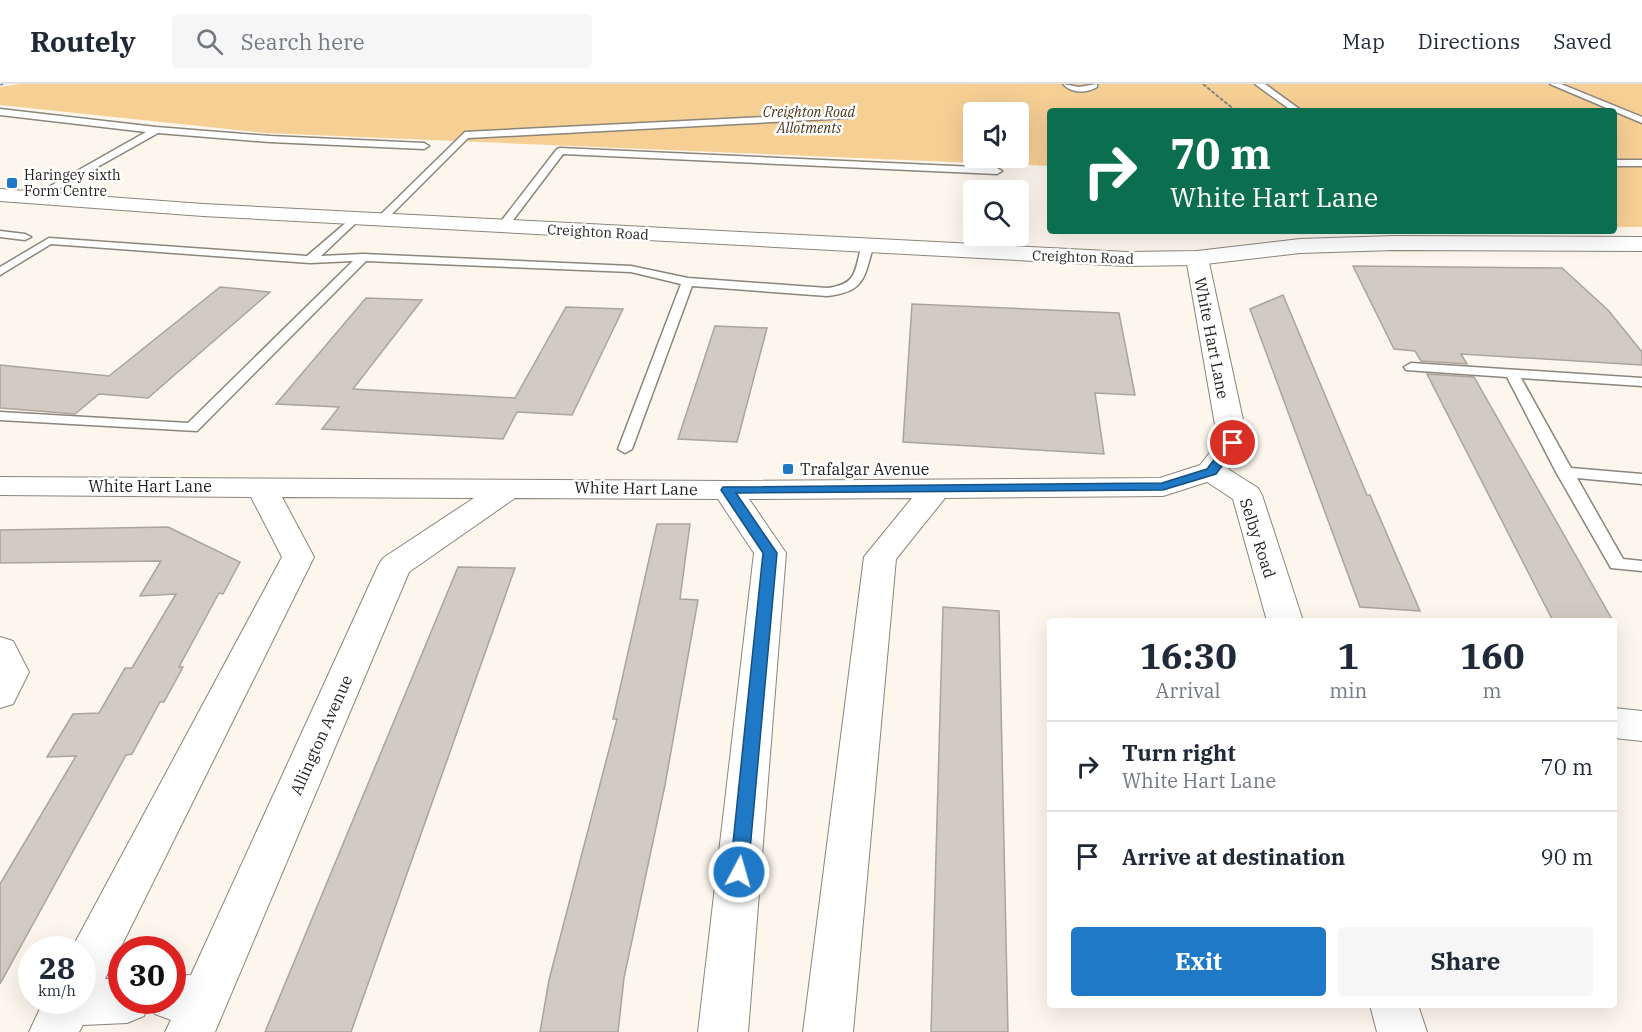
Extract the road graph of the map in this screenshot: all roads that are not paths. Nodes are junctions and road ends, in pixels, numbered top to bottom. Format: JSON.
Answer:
{"nodes":[{"id":1,"x":1067,"y":84,"type":"edge"},
{"id":2,"x":1093,"y":84,"type":"edge"},
{"id":3,"x":1259,"y":84,"type":"edge"},
{"id":4,"x":1554,"y":84,"type":"edge"},
{"id":5,"x":1294,"y":108,"type":"edge"},
{"id":6,"x":1613,"y":108,"type":"edge"},
{"id":7,"x":1617,"y":110,"type":"edge"},
{"id":8,"x":0,"y":112,"type":"edge"},
{"id":9,"x":845,"y":116,"type":"dead end"},
{"id":10,"x":1642,"y":120,"type":"edge"},
{"id":11,"x":156,"y":130,"type":"junction"},
{"id":12,"x":424,"y":146,"type":"dead end"},
{"id":13,"x":1617,"y":163,"type":"edge"},
{"id":14,"x":1642,"y":163,"type":"edge"},
{"id":15,"x":998,"y":171,"type":"dead end"},
{"id":16,"x":0,"y":195,"type":"edge"},
{"id":17,"x":35,"y":199,"type":"junction"},
{"id":18,"x":355,"y":218,"type":"junction"},
{"id":19,"x":380,"y":220,"type":"junction"},
{"id":20,"x":502,"y":226,"type":"junction"},
{"id":21,"x":0,"y":234,"type":"edge"},
{"id":22,"x":25,"y":237,"type":"dead end"},
{"id":23,"x":1642,"y":244,"type":"edge"},
{"id":24,"x":867,"y":247,"type":"junction"},
{"id":25,"x":363,"y":257,"type":"junction"},
{"id":26,"x":1197,"y":258,"type":"junction"},
{"id":27,"x":310,"y":260,"type":"junction"},
{"id":28,"x":0,"y":272,"type":"edge"},
{"id":29,"x":688,"y":282,"type":"junction"},
{"id":30,"x":1411,"y":367,"type":"dead end"},
{"id":31,"x":1511,"y":374,"type":"junction"},
{"id":32,"x":1642,"y":382,"type":"edge"},
{"id":33,"x":0,"y":416,"type":"edge"},
{"id":34,"x":625,"y":449,"type":"dead end"},
{"id":35,"x":1211,"y":471,"type":"junction"},
{"id":36,"x":1564,"y":472,"type":"junction"},
{"id":37,"x":1642,"y":479,"type":"edge"},
{"id":38,"x":0,"y":486,"type":"edge"},
{"id":39,"x":261,"y":486,"type":"junction"},
{"id":40,"x":511,"y":487,"type":"junction"},
{"id":41,"x":728,"y":490,"type":"junction"},
{"id":42,"x":935,"y":490,"type":"junction"},
{"id":43,"x":1642,"y":566,"type":"edge"},
{"id":44,"x":1284,"y":618,"type":"edge"},
{"id":45,"x":0,"y":650,"type":"edge"},
{"id":46,"x":0,"y":694,"type":"edge"},
{"id":47,"x":1617,"y":723,"type":"edge"},
{"id":48,"x":1642,"y":726,"type":"edge"},
{"id":49,"x":96,"y":950,"type":"edge"},
{"id":50,"x":1395,"y":1008,"type":"edge"},
{"id":51,"x":189,"y":1009,"type":"edge"},
{"id":52,"x":723,"y":1032,"type":"edge"},
{"id":53,"x":828,"y":1032,"type":"edge"},
{"id":54,"x":1402,"y":1032,"type":"edge"}],
"edges":[{"from":1,"to":2,"type":"lane"},
{"from":3,"to":5,"type":"lane"},
{"from":4,"to":6,"type":"lane"},
{"from":7,"to":10,"type":"lane"},
{"from":8,"to":11,"type":"lane"},
{"from":9,"to":19,"type":"lane"},
{"from":11,"to":12,"type":"lane"},
{"from":11,"to":17,"type":"lane"},
{"from":13,"to":14,"type":"lane"},
{"from":15,"to":20,"type":"lane"},
{"from":16,"to":17,"type":"street","name":"Creighton Road"},
{"from":17,"to":18,"type":"street","name":"Creighton Road"},
{"from":18,"to":19,"type":"street","name":"Creighton Road"},
{"from":18,"to":27,"type":"lane"},
{"from":19,"to":20,"type":"street","name":"Creighton Road"},
{"from":20,"to":24,"type":"street","name":"Creighton Road"},
{"from":21,"to":22,"type":"lane"},
{"from":23,"to":26,"type":"street","name":"White Hart Lane"},
{"from":24,"to":26,"type":"street","name":"Creighton Road"},
{"from":24,"to":29,"type":"lane"},
{"from":25,"to":27,"type":"lane"},
{"from":25,"to":29,"type":"lane"},
{"from":25,"to":33,"type":"lane"},
{"from":26,"to":35,"type":"street","name":"White Hart Lane"},
{"from":27,"to":28,"type":"lane"},
{"from":29,"to":34,"type":"lane"},
{"from":30,"to":31,"type":"lane"},
{"from":31,"to":32,"type":"lane"},
{"from":31,"to":36,"type":"lane"},
{"from":35,"to":42,"type":"street","name":"White Hart Lane"},
{"from":35,"to":44,"type":"street","name":"Selby Road"},
{"from":36,"to":37,"type":"lane"},
{"from":36,"to":43,"type":"lane"},
{"from":38,"to":39,"type":"street","name":"White Hart Lane"},
{"from":39,"to":40,"type":"street","name":"White Hart Lane"},
{"from":39,"to":49,"type":"street"},
{"from":40,"to":41,"type":"street","name":"White Hart Lane"},
{"from":40,"to":51,"type":"street","name":"Allington Avenue"},
{"from":41,"to":42,"type":"street","name":"White Hart Lane"},
{"from":41,"to":52,"type":"street"},
{"from":42,"to":53,"type":"street"},
{"from":45,"to":46,"type":"street"},
{"from":47,"to":48,"type":"street"},
{"from":50,"to":54,"type":"street"}]}
